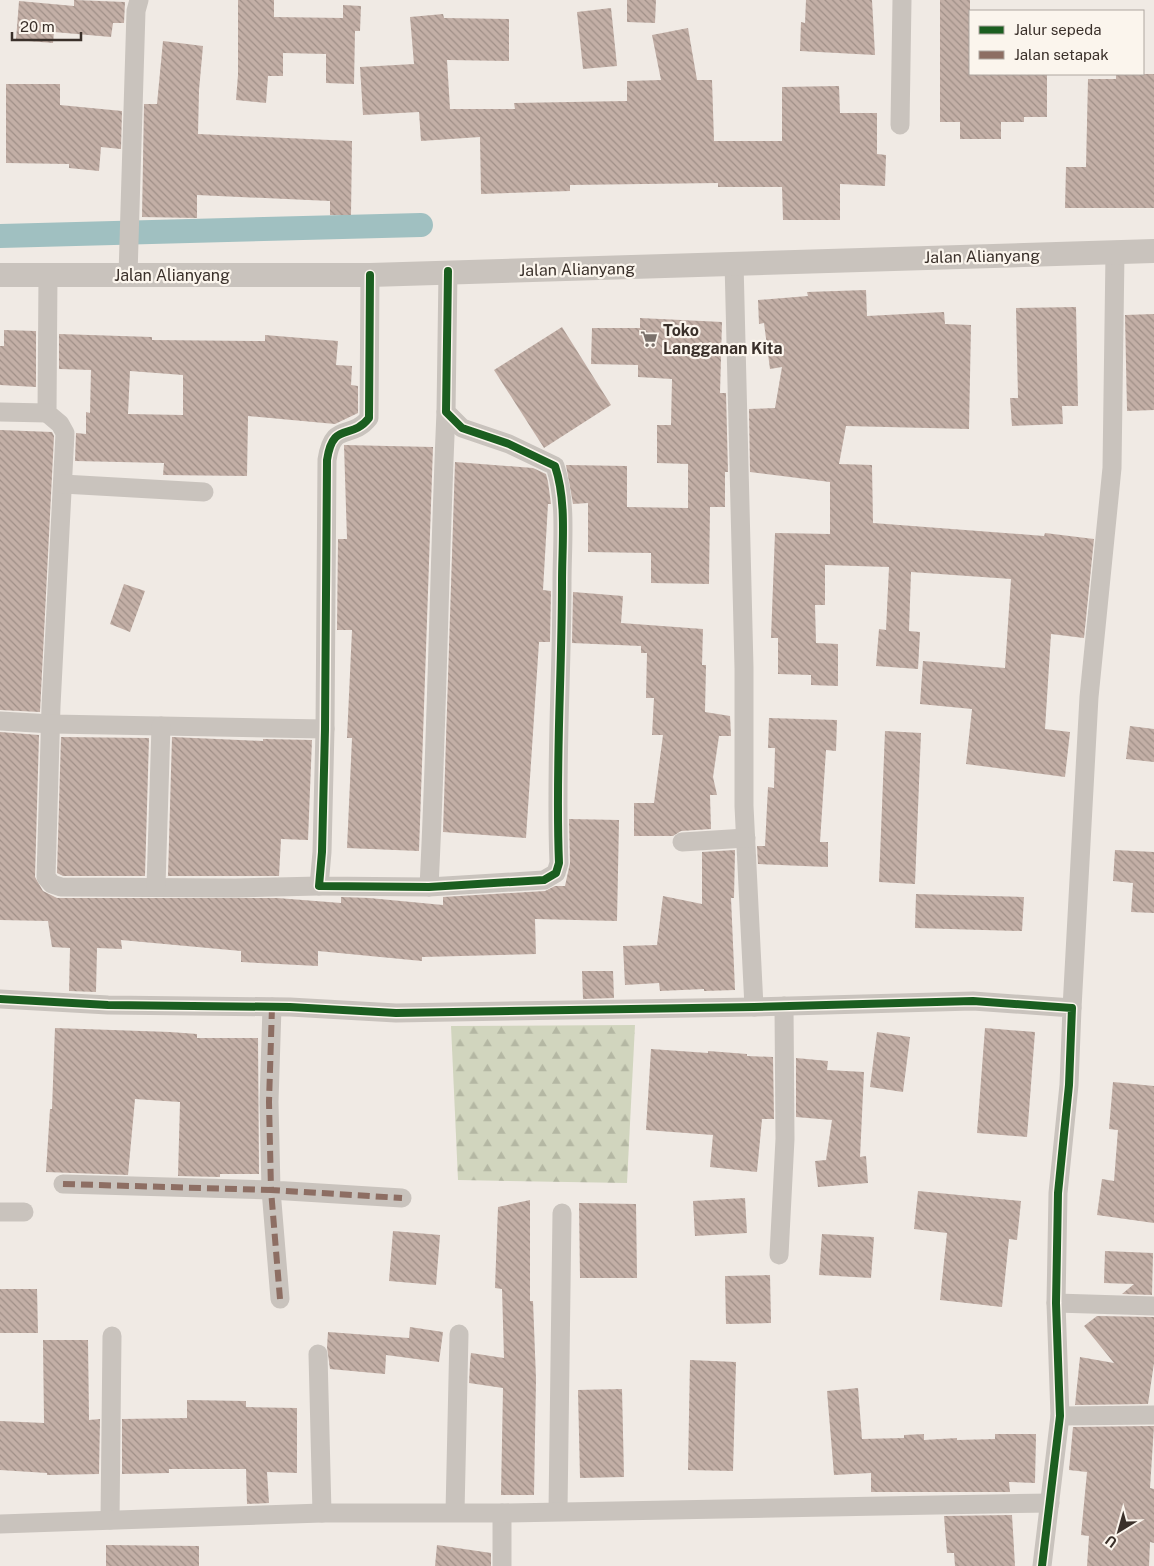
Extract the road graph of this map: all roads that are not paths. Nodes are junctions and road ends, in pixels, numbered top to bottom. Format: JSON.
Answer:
{"nodes":[{"id":1,"x":139,"y":0,"type":"edge"},
{"id":2,"x":902,"y":0,"type":"edge"},
{"id":3,"x":900,"y":124,"type":"dead end"},
{"id":4,"x":1154,"y":251,"type":"edge"},
{"id":5,"x":1115,"y":253,"type":"junction"},
{"id":6,"x":734,"y":262,"type":"junction"},
{"id":7,"x":129,"y":267,"type":"junction"},
{"id":8,"x":448,"y":271,"type":"junction"},
{"id":9,"x":48,"y":274,"type":"junction"},
{"id":10,"x":0,"y":275,"type":"edge"},
{"id":11,"x":370,"y":275,"type":"junction"},
{"id":12,"x":0,"y":412,"type":"edge"},
{"id":13,"x":446,"y":412,"type":"junction"},
{"id":14,"x":47,"y":413,"type":"junction"},
{"id":15,"x":63,"y":484,"type":"junction"},
{"id":16,"x":204,"y":492,"type":"dead end"},
{"id":17,"x":0,"y":721,"type":"edge"},
{"id":18,"x":52,"y":724,"type":"junction"},
{"id":19,"x":161,"y":726,"type":"junction"},
{"id":20,"x":325,"y":730,"type":"junction"},
{"id":21,"x":746,"y":838,"type":"junction"},
{"id":22,"x":682,"y":842,"type":"dead end"},
{"id":23,"x":156,"y":886,"type":"junction"},
{"id":24,"x":319,"y":886,"type":"junction"},
{"id":25,"x":429,"y":888,"type":"junction"},
{"id":26,"x":0,"y":999,"type":"edge"},
{"id":27,"x":784,"y":1006,"type":"junction"},
{"id":28,"x":272,"y":1007,"type":"junction"},
{"id":29,"x":754,"y":1007,"type":"junction"},
{"id":30,"x":1072,"y":1008,"type":"junction"},
{"id":31,"x":64,"y":1184,"type":"dead end"},
{"id":32,"x":270,"y":1190,"type":"junction"},
{"id":33,"x":402,"y":1198,"type":"dead end"},
{"id":34,"x":0,"y":1212,"type":"edge"},
{"id":35,"x":24,"y":1212,"type":"dead end"},
{"id":36,"x":562,"y":1213,"type":"dead end"},
{"id":37,"x":779,"y":1255,"type":"dead end"},
{"id":38,"x":280,"y":1299,"type":"dead end"},
{"id":39,"x":1056,"y":1303,"type":"junction"},
{"id":40,"x":1154,"y":1306,"type":"edge"},
{"id":41,"x":459,"y":1334,"type":"dead end"},
{"id":42,"x":112,"y":1336,"type":"dead end"},
{"id":43,"x":318,"y":1354,"type":"dead end"},
{"id":44,"x":1154,"y":1415,"type":"edge"},
{"id":45,"x":1060,"y":1416,"type":"junction"},
{"id":46,"x":1050,"y":1503,"type":"junction"},
{"id":47,"x":558,"y":1510,"type":"junction"},
{"id":48,"x":455,"y":1512,"type":"junction"},
{"id":49,"x":322,"y":1513,"type":"junction"},
{"id":50,"x":502,"y":1513,"type":"junction"},
{"id":51,"x":110,"y":1520,"type":"junction"},
{"id":52,"x":0,"y":1524,"type":"edge"},
{"id":53,"x":502,"y":1566,"type":"edge"},
{"id":54,"x":1042,"y":1566,"type":"edge"}],
"edges":[{"from":1,"to":7,"type":"street"},
{"from":2,"to":3,"type":"street"},
{"from":4,"to":5,"type":"street","name":"Jalan Alianyang"},
{"from":5,"to":6,"type":"street","name":"Jalan Alianyang"},
{"from":5,"to":30,"type":"street"},
{"from":6,"to":8,"type":"street","name":"Jalan Alianyang"},
{"from":6,"to":21,"type":"street"},
{"from":7,"to":9,"type":"street","name":"Jalan Alianyang"},
{"from":7,"to":11,"type":"street","name":"Jalan Alianyang"},
{"from":8,"to":11,"type":"street","name":"Jalan Alianyang"},
{"from":8,"to":13,"type":"street"},
{"from":9,"to":10,"type":"street","name":"Jalan Alianyang"},
{"from":9,"to":14,"type":"street"},
{"from":11,"to":20,"type":"street"},
{"from":12,"to":14,"type":"street"},
{"from":13,"to":25,"type":"street"},
{"from":13,"to":25,"type":"street"},
{"from":14,"to":15,"type":"street"},
{"from":15,"to":16,"type":"street"},
{"from":15,"to":18,"type":"street"},
{"from":17,"to":18,"type":"street"},
{"from":18,"to":19,"type":"street"},
{"from":18,"to":23,"type":"street"},
{"from":19,"to":20,"type":"street"},
{"from":19,"to":23,"type":"street"},
{"from":20,"to":24,"type":"street"},
{"from":21,"to":22,"type":"street"},
{"from":21,"to":29,"type":"street"},
{"from":23,"to":24,"type":"street"},
{"from":24,"to":25,"type":"street"},
{"from":26,"to":28,"type":"street"},
{"from":27,"to":29,"type":"street"},
{"from":27,"to":30,"type":"street"},
{"from":27,"to":37,"type":"street"},
{"from":28,"to":29,"type":"street"},
{"from":28,"to":32,"type":"street"},
{"from":30,"to":39,"type":"street"},
{"from":31,"to":32,"type":"street"},
{"from":32,"to":33,"type":"street"},
{"from":32,"to":38,"type":"street"},
{"from":34,"to":35,"type":"street"},
{"from":36,"to":47,"type":"street"},
{"from":39,"to":40,"type":"street"},
{"from":39,"to":45,"type":"street"},
{"from":41,"to":48,"type":"street"},
{"from":42,"to":51,"type":"street"},
{"from":43,"to":49,"type":"street"},
{"from":44,"to":45,"type":"street"},
{"from":45,"to":46,"type":"street"},
{"from":46,"to":47,"type":"street"},
{"from":46,"to":54,"type":"street"},
{"from":47,"to":50,"type":"street"},
{"from":48,"to":49,"type":"street"},
{"from":48,"to":50,"type":"street"},
{"from":49,"to":51,"type":"street"},
{"from":50,"to":53,"type":"street"},
{"from":51,"to":52,"type":"street"}]}
